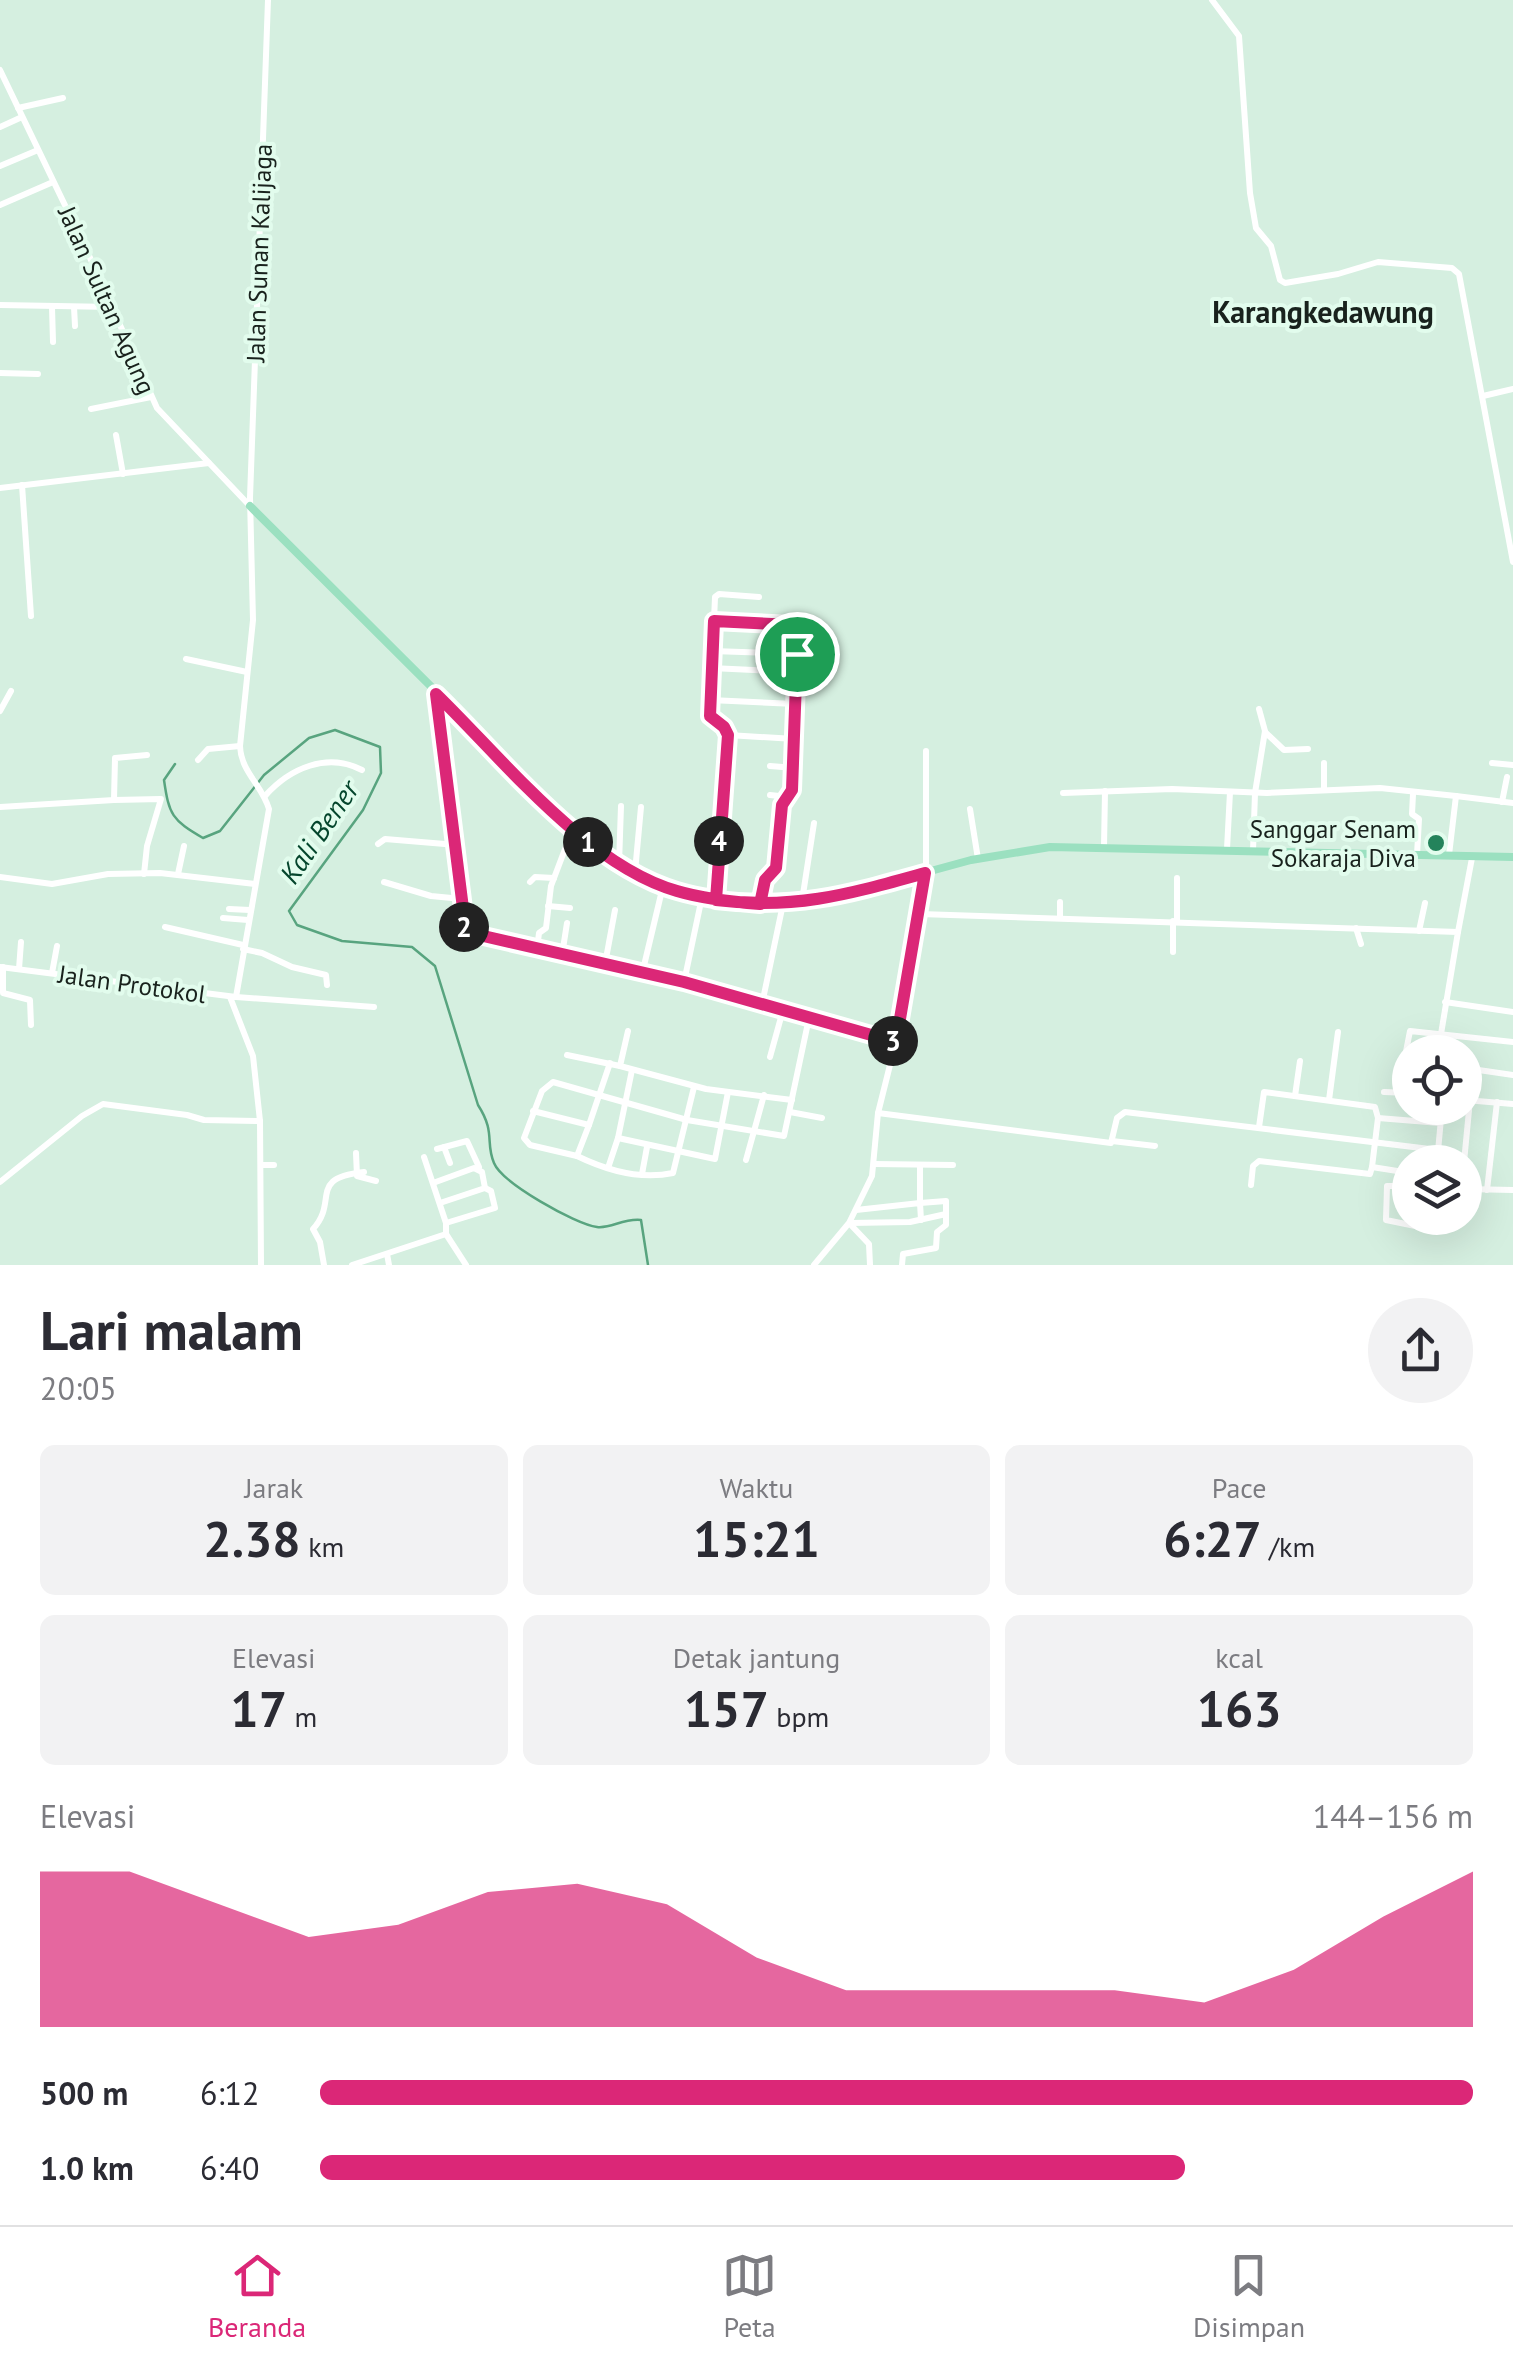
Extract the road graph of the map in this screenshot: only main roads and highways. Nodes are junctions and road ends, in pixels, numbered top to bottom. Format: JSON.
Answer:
{"nodes":[{"id":1,"x":250,"y":506,"type":"road end"},
{"id":2,"x":1513,"y":857,"type":"edge"}],
"edges":[{"from":1,"to":2,"type":"main road"}]}
